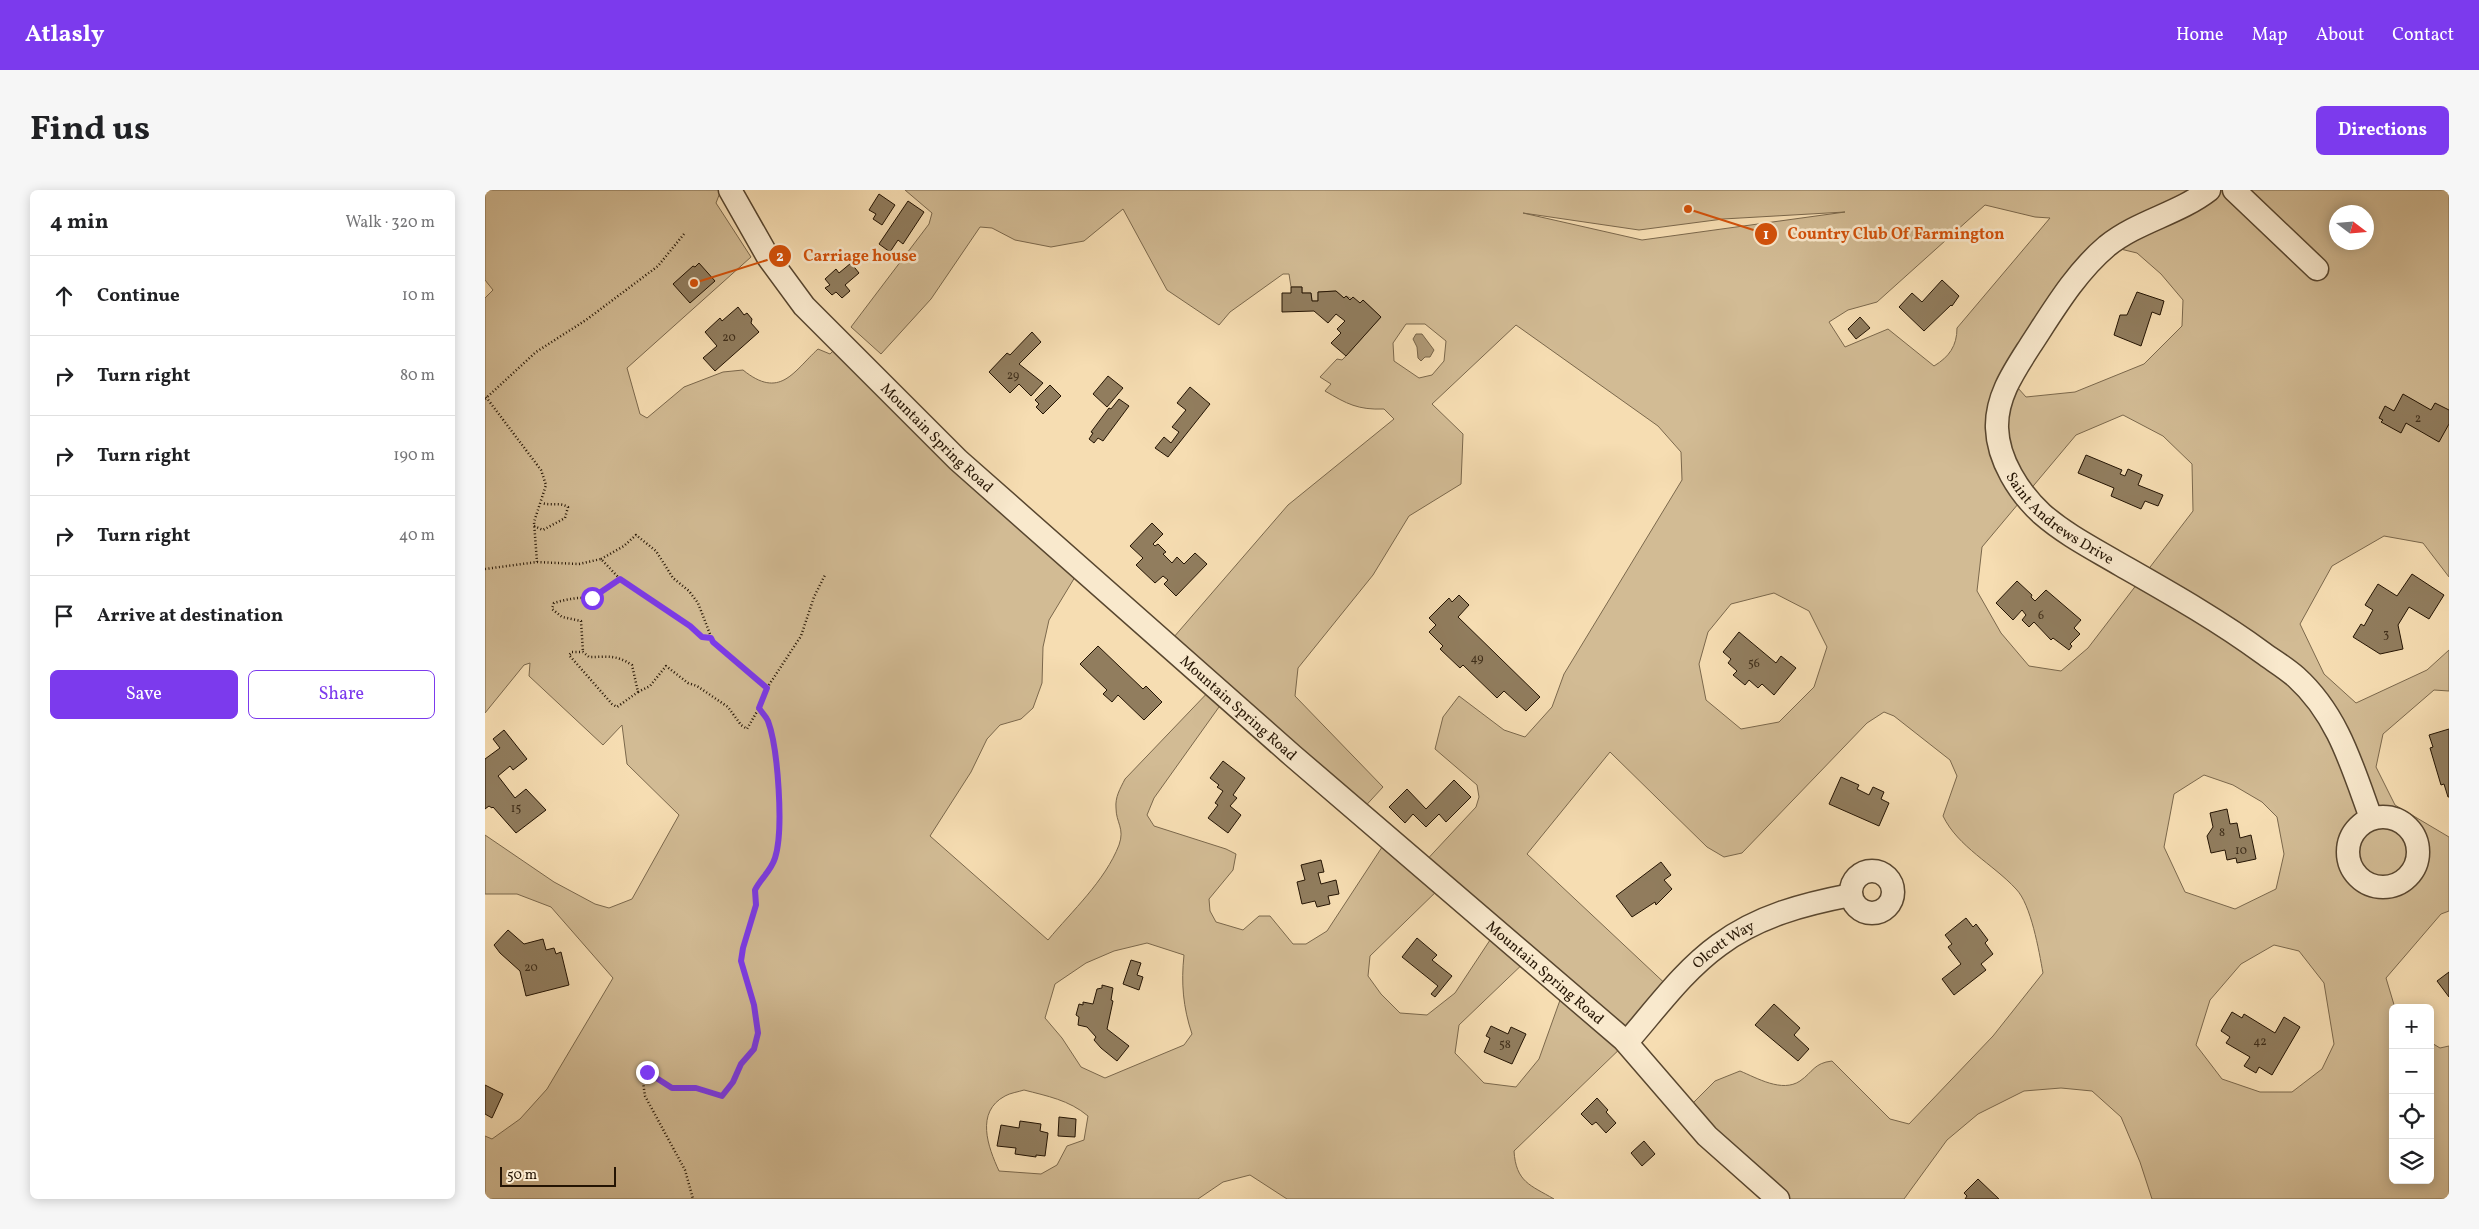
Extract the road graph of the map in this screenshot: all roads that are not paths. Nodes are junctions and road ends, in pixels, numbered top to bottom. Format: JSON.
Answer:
{"nodes":[{"id":1,"x":730,"y":190,"type":"edge"},
{"id":2,"x":2209,"y":190,"type":"edge"},
{"id":3,"x":2234,"y":190,"type":"edge"},
{"id":4,"x":2317,"y":268,"type":"dead end"},
{"id":5,"x":2371,"y":818,"type":"dead end"},
{"id":6,"x":1851,"y":895,"type":"dead end"},
{"id":7,"x":1627,"y":1042,"type":"junction"},
{"id":8,"x":1778,"y":1199,"type":"edge"}],
"edges":[{"from":1,"to":7,"type":"street","name":"Mountain Spring Road"},
{"from":2,"to":5,"type":"street","name":"Saint Andrews Drive"},
{"from":3,"to":4,"type":"street"},
{"from":6,"to":7,"type":"street","name":"Olcott Way"},
{"from":7,"to":8,"type":"street","name":"Mountain Spring Road"}]}
